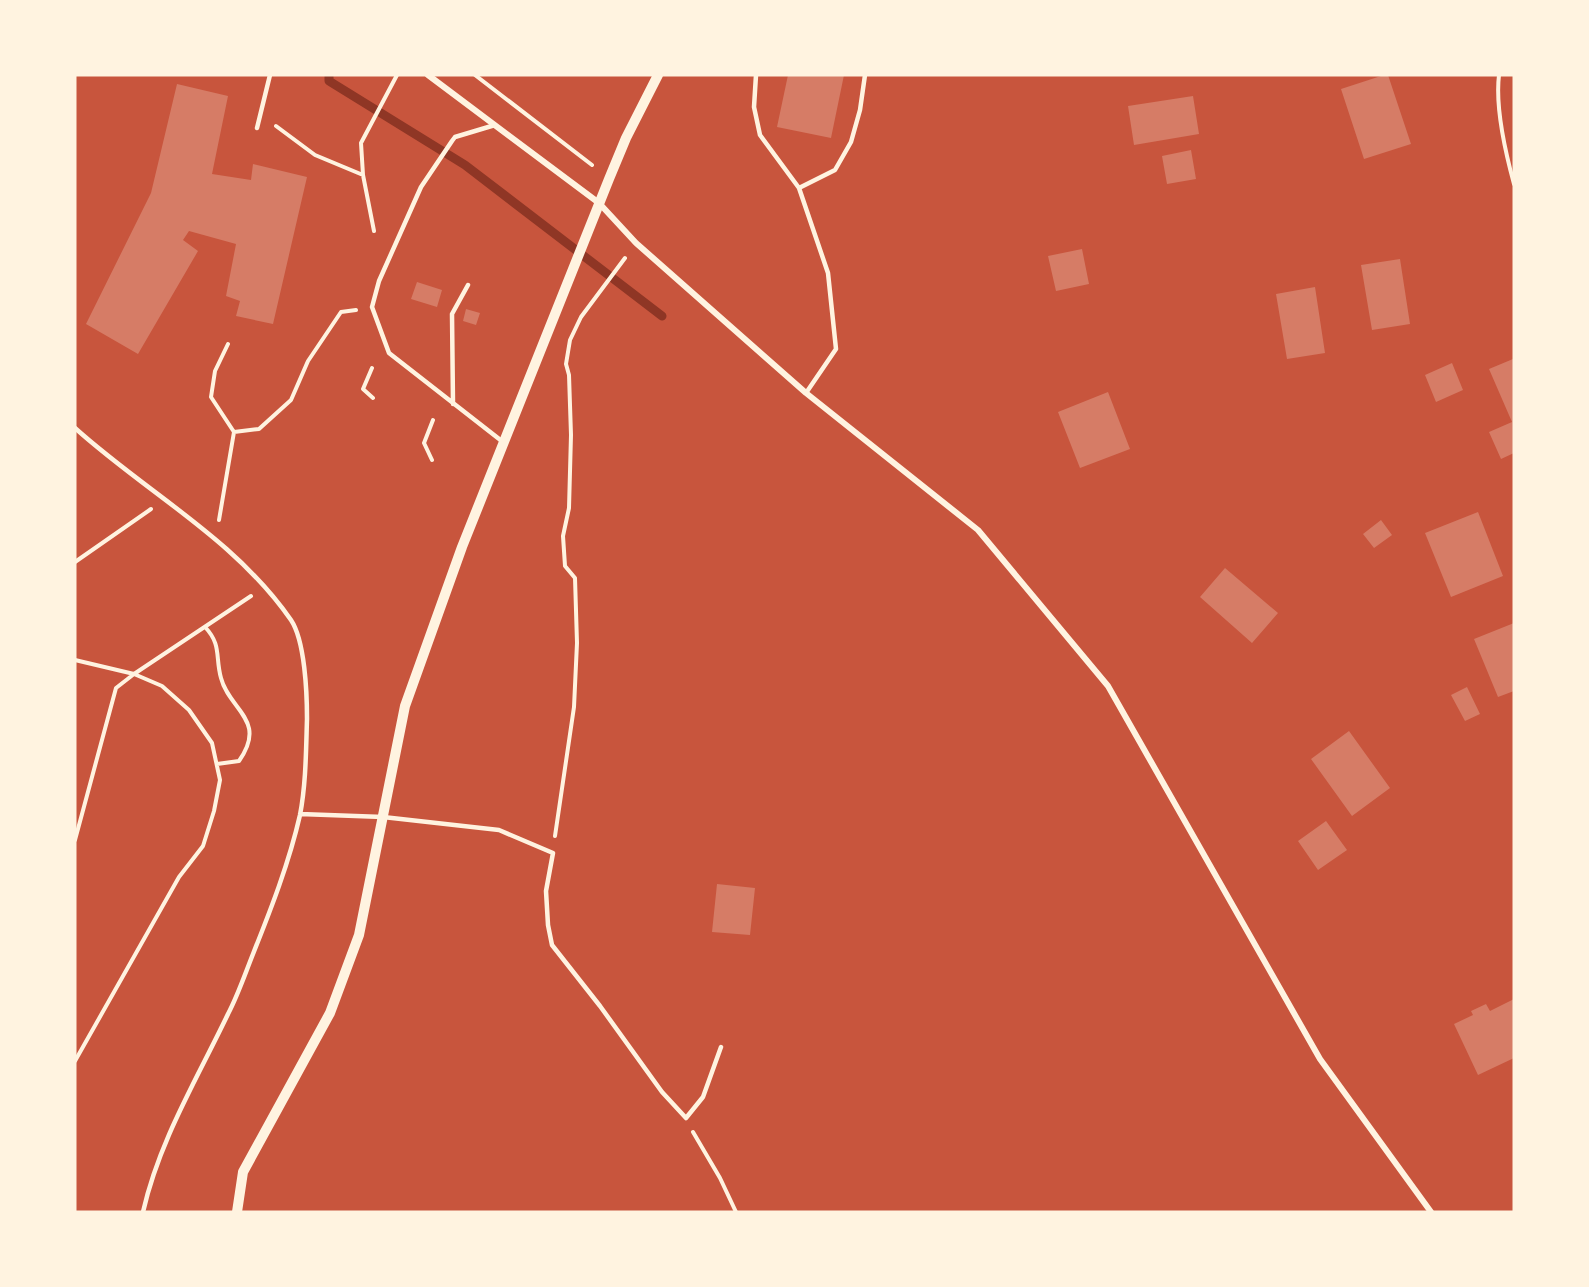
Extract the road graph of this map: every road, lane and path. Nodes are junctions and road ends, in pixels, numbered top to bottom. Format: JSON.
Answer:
{"nodes":[{"id":1,"x":270,"y":75,"type":"edge"},
{"id":2,"x":397,"y":75,"type":"edge"},
{"id":3,"x":428,"y":75,"type":"edge"},
{"id":4,"x":475,"y":75,"type":"edge"},
{"id":5,"x":658,"y":75,"type":"edge"},
{"id":6,"x":756,"y":75,"type":"edge"},
{"id":7,"x":865,"y":75,"type":"edge"},
{"id":8,"x":1499,"y":75,"type":"edge"},
{"id":9,"x":275,"y":125,"type":"dead end"},
{"id":10,"x":495,"y":125,"type":"junction"},
{"id":11,"x":257,"y":128,"type":"dead end"},
{"id":12,"x":363,"y":175,"type":"junction"},
{"id":13,"x":609,"y":179,"type":"junction"},
{"id":14,"x":1514,"y":184,"type":"edge"},
{"id":15,"x":799,"y":189,"type":"junction"},
{"id":16,"x":599,"y":203,"type":"junction"},
{"id":17,"x":374,"y":231,"type":"dead end"},
{"id":18,"x":618,"y":269,"type":"dead end"},
{"id":19,"x":468,"y":285,"type":"dead end"},
{"id":20,"x":372,"y":307,"type":"junction"},
{"id":21,"x":228,"y":344,"type":"dead end"},
{"id":22,"x":372,"y":368,"type":"dead end"},
{"id":23,"x":806,"y":393,"type":"junction"},
{"id":24,"x":373,"y":398,"type":"dead end"},
{"id":25,"x":453,"y":404,"type":"junction"},
{"id":26,"x":433,"y":420,"type":"dead end"},
{"id":27,"x":75,"y":428,"type":"edge"},
{"id":28,"x":234,"y":432,"type":"junction"},
{"id":29,"x":504,"y":443,"type":"junction"},
{"id":30,"x":432,"y":460,"type":"dead end"},
{"id":31,"x":166,"y":499,"type":"junction"},
{"id":32,"x":216,"y":538,"type":"junction"},
{"id":33,"x":75,"y":562,"type":"edge"},
{"id":34,"x":265,"y":587,"type":"junction"},
{"id":35,"x":205,"y":627,"type":"junction"},
{"id":36,"x":75,"y":660,"type":"edge"},
{"id":37,"x":134,"y":674,"type":"junction"},
{"id":38,"x":217,"y":764,"type":"junction"},
{"id":39,"x":300,"y":814,"type":"junction"},
{"id":40,"x":383,"y":818,"type":"junction"},
{"id":41,"x":75,"y":840,"type":"edge"},
{"id":42,"x":553,"y":853,"type":"junction"},
{"id":43,"x":721,"y":1047,"type":"dead end"},
{"id":44,"x":75,"y":1061,"type":"edge"},
{"id":45,"x":686,"y":1118,"type":"junction"},
{"id":46,"x":143,"y":1212,"type":"edge"},
{"id":47,"x":237,"y":1212,"type":"edge"},
{"id":48,"x":736,"y":1212,"type":"edge"},
{"id":49,"x":1431,"y":1212,"type":"edge"}],
"edges":[{"from":1,"to":11,"type":"lane"},
{"from":2,"to":12,"type":"path"},
{"from":3,"to":10,"type":"street"},
{"from":4,"to":13,"type":"path"},
{"from":5,"to":13,"type":"street"},
{"from":6,"to":15,"type":"lane"},
{"from":7,"to":15,"type":"lane"},
{"from":8,"to":14,"type":"path"},
{"from":9,"to":12,"type":"path"},
{"from":10,"to":16,"type":"street"},
{"from":10,"to":20,"type":"lane"},
{"from":12,"to":17,"type":"path"},
{"from":13,"to":16,"type":"street"},
{"from":15,"to":23,"type":"lane"},
{"from":16,"to":23,"type":"street"},
{"from":16,"to":29,"type":"street"},
{"from":18,"to":42,"type":"path"},
{"from":19,"to":25,"type":"lane"},
{"from":20,"to":25,"type":"lane"},
{"from":20,"to":28,"type":"path"},
{"from":21,"to":28,"type":"path"},
{"from":22,"to":24,"type":"path"},
{"from":23,"to":49,"type":"street"},
{"from":25,"to":29,"type":"lane"},
{"from":26,"to":30,"type":"path"},
{"from":27,"to":31,"type":"lane"},
{"from":28,"to":32,"type":"path"},
{"from":29,"to":40,"type":"street"},
{"from":31,"to":32,"type":"lane"},
{"from":31,"to":33,"type":"path"},
{"from":32,"to":34,"type":"lane"},
{"from":34,"to":35,"type":"path"},
{"from":34,"to":39,"type":"lane"},
{"from":35,"to":37,"type":"path"},
{"from":35,"to":38,"type":"path"},
{"from":36,"to":37,"type":"path"},
{"from":37,"to":38,"type":"path"},
{"from":37,"to":41,"type":"path"},
{"from":38,"to":44,"type":"path"},
{"from":39,"to":40,"type":"lane"},
{"from":39,"to":46,"type":"lane"},
{"from":40,"to":42,"type":"lane"},
{"from":40,"to":47,"type":"street"},
{"from":42,"to":45,"type":"lane"},
{"from":43,"to":45,"type":"lane"},
{"from":45,"to":48,"type":"path"}]}
